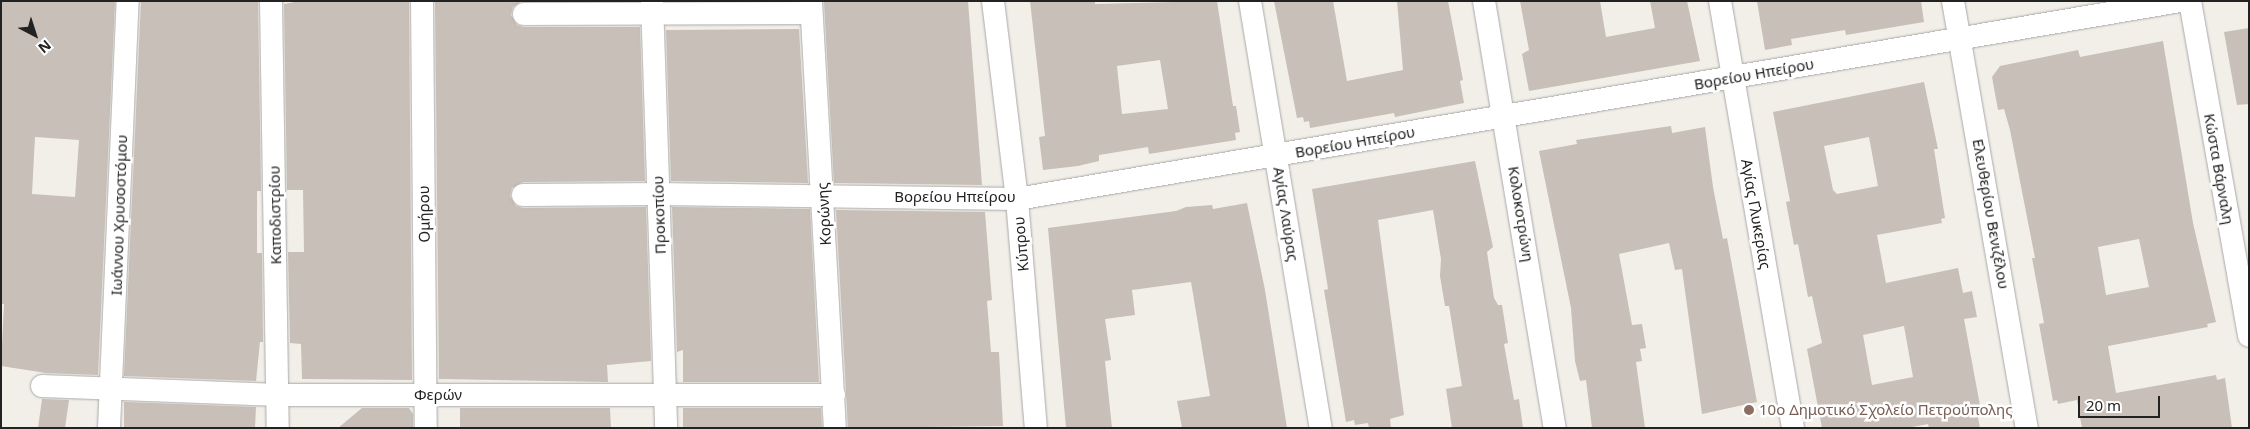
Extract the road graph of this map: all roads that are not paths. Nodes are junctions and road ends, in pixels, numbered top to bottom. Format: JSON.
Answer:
{"nodes":[{"id":1,"x":128,"y":1,"type":"edge"},
{"id":2,"x":270,"y":1,"type":"edge"},
{"id":3,"x":422,"y":1,"type":"edge"},
{"id":4,"x":993,"y":1,"type":"edge"},
{"id":5,"x":1250,"y":1,"type":"edge"},
{"id":6,"x":1484,"y":1,"type":"edge"},
{"id":7,"x":1720,"y":1,"type":"edge"},
{"id":8,"x":1953,"y":1,"type":"edge"},
{"id":9,"x":2180,"y":1,"type":"edge"},
{"id":10,"x":2190,"y":1,"type":"edge"},
{"id":11,"x":811,"y":7,"type":"edge"},
{"id":12,"x":652,"y":8,"type":"edge"},
{"id":13,"x":524,"y":14,"type":"dead end"},
{"id":14,"x":1960,"y":39,"type":"junction"},
{"id":15,"x":1733,"y":77,"type":"junction"},
{"id":16,"x":1505,"y":116,"type":"junction"},
{"id":17,"x":1276,"y":155,"type":"junction"},
{"id":18,"x":658,"y":194,"type":"junction"},
{"id":19,"x":523,"y":195,"type":"dead end"},
{"id":20,"x":823,"y":196,"type":"junction"},
{"id":21,"x":1017,"y":199,"type":"junction"},
{"id":22,"x":2249,"y":336,"type":"edge"},
{"id":23,"x":42,"y":386,"type":"dead end"},
{"id":24,"x":112,"y":390,"type":"junction"},
{"id":25,"x":279,"y":395,"type":"junction"},
{"id":26,"x":426,"y":395,"type":"junction"},
{"id":27,"x":834,"y":395,"type":"junction"},
{"id":28,"x":667,"y":396,"type":"junction"},
{"id":29,"x":110,"y":428,"type":"edge"},
{"id":30,"x":278,"y":428,"type":"edge"},
{"id":31,"x":426,"y":428,"type":"edge"},
{"id":32,"x":666,"y":428,"type":"edge"},
{"id":33,"x":835,"y":428,"type":"edge"},
{"id":34,"x":1036,"y":428,"type":"edge"},
{"id":35,"x":1321,"y":428,"type":"edge"},
{"id":36,"x":1555,"y":428,"type":"edge"},
{"id":37,"x":1792,"y":428,"type":"edge"},
{"id":38,"x":2027,"y":428,"type":"edge"}],
"edges":[{"from":1,"to":24,"type":"street","name":"Ιωάννου Χρυσοστόμου"},
{"from":2,"to":25,"type":"street","name":"Καποδιστρίου"},
{"from":3,"to":26,"type":"street","name":"Ομήρου"},
{"from":4,"to":21,"type":"street","name":"Κύπρου"},
{"from":5,"to":17,"type":"street","name":"Αγίας Λαύρας"},
{"from":6,"to":16,"type":"street","name":"Κολοκοτρώνη"},
{"from":7,"to":15,"type":"street","name":"Αγίας Γλυκερίας"},
{"from":8,"to":14,"type":"street","name":"Ελευθερίου Βενιζέλου"},
{"from":9,"to":14,"type":"street","name":"Βορείου Ηπείρου"},
{"from":10,"to":22,"type":"street","name":"Κώστα Βάρναλη"},
{"from":11,"to":12,"type":"street"},
{"from":11,"to":20,"type":"street","name":"Κορώνης"},
{"from":12,"to":13,"type":"street"},
{"from":12,"to":18,"type":"street","name":"Προκοπίου"},
{"from":14,"to":15,"type":"street","name":"Βορείου Ηπείρου"},
{"from":14,"to":38,"type":"street","name":"Ελευθερίου Βενιζέλου"},
{"from":15,"to":16,"type":"street","name":"Βορείου Ηπείρου"},
{"from":15,"to":37,"type":"street","name":"Αγίας Γλυκερίας"},
{"from":16,"to":17,"type":"street","name":"Βορείου Ηπείρου"},
{"from":16,"to":36,"type":"street","name":"Κολοκοτρώνη"},
{"from":17,"to":21,"type":"street","name":"Βορείου Ηπείρου"},
{"from":17,"to":35,"type":"street","name":"Αγίας Λαύρας"},
{"from":18,"to":19,"type":"street","name":"Βορείου Ηπείρου"},
{"from":18,"to":20,"type":"street","name":"Βορείου Ηπείρου"},
{"from":18,"to":28,"type":"street","name":"Προκοπίου"},
{"from":20,"to":21,"type":"street","name":"Βορείου Ηπείρου"},
{"from":20,"to":27,"type":"street","name":"Κορώνης"},
{"from":21,"to":34,"type":"street","name":"Κύπρου"},
{"from":23,"to":24,"type":"street","name":"Φερών"},
{"from":24,"to":25,"type":"street","name":"Φερών"},
{"from":24,"to":29,"type":"street","name":"Ιωάννου Χρυσοστόμου"},
{"from":25,"to":26,"type":"street","name":"Φερών"},
{"from":25,"to":30,"type":"street","name":"Καποδιστρίου"},
{"from":26,"to":28,"type":"street","name":"Φερών"},
{"from":26,"to":31,"type":"street","name":"Ομήρου"},
{"from":27,"to":28,"type":"street","name":"Φερών"},
{"from":27,"to":33,"type":"street","name":"Κορώνης"},
{"from":28,"to":32,"type":"street","name":"Προκοπίου"}]}
